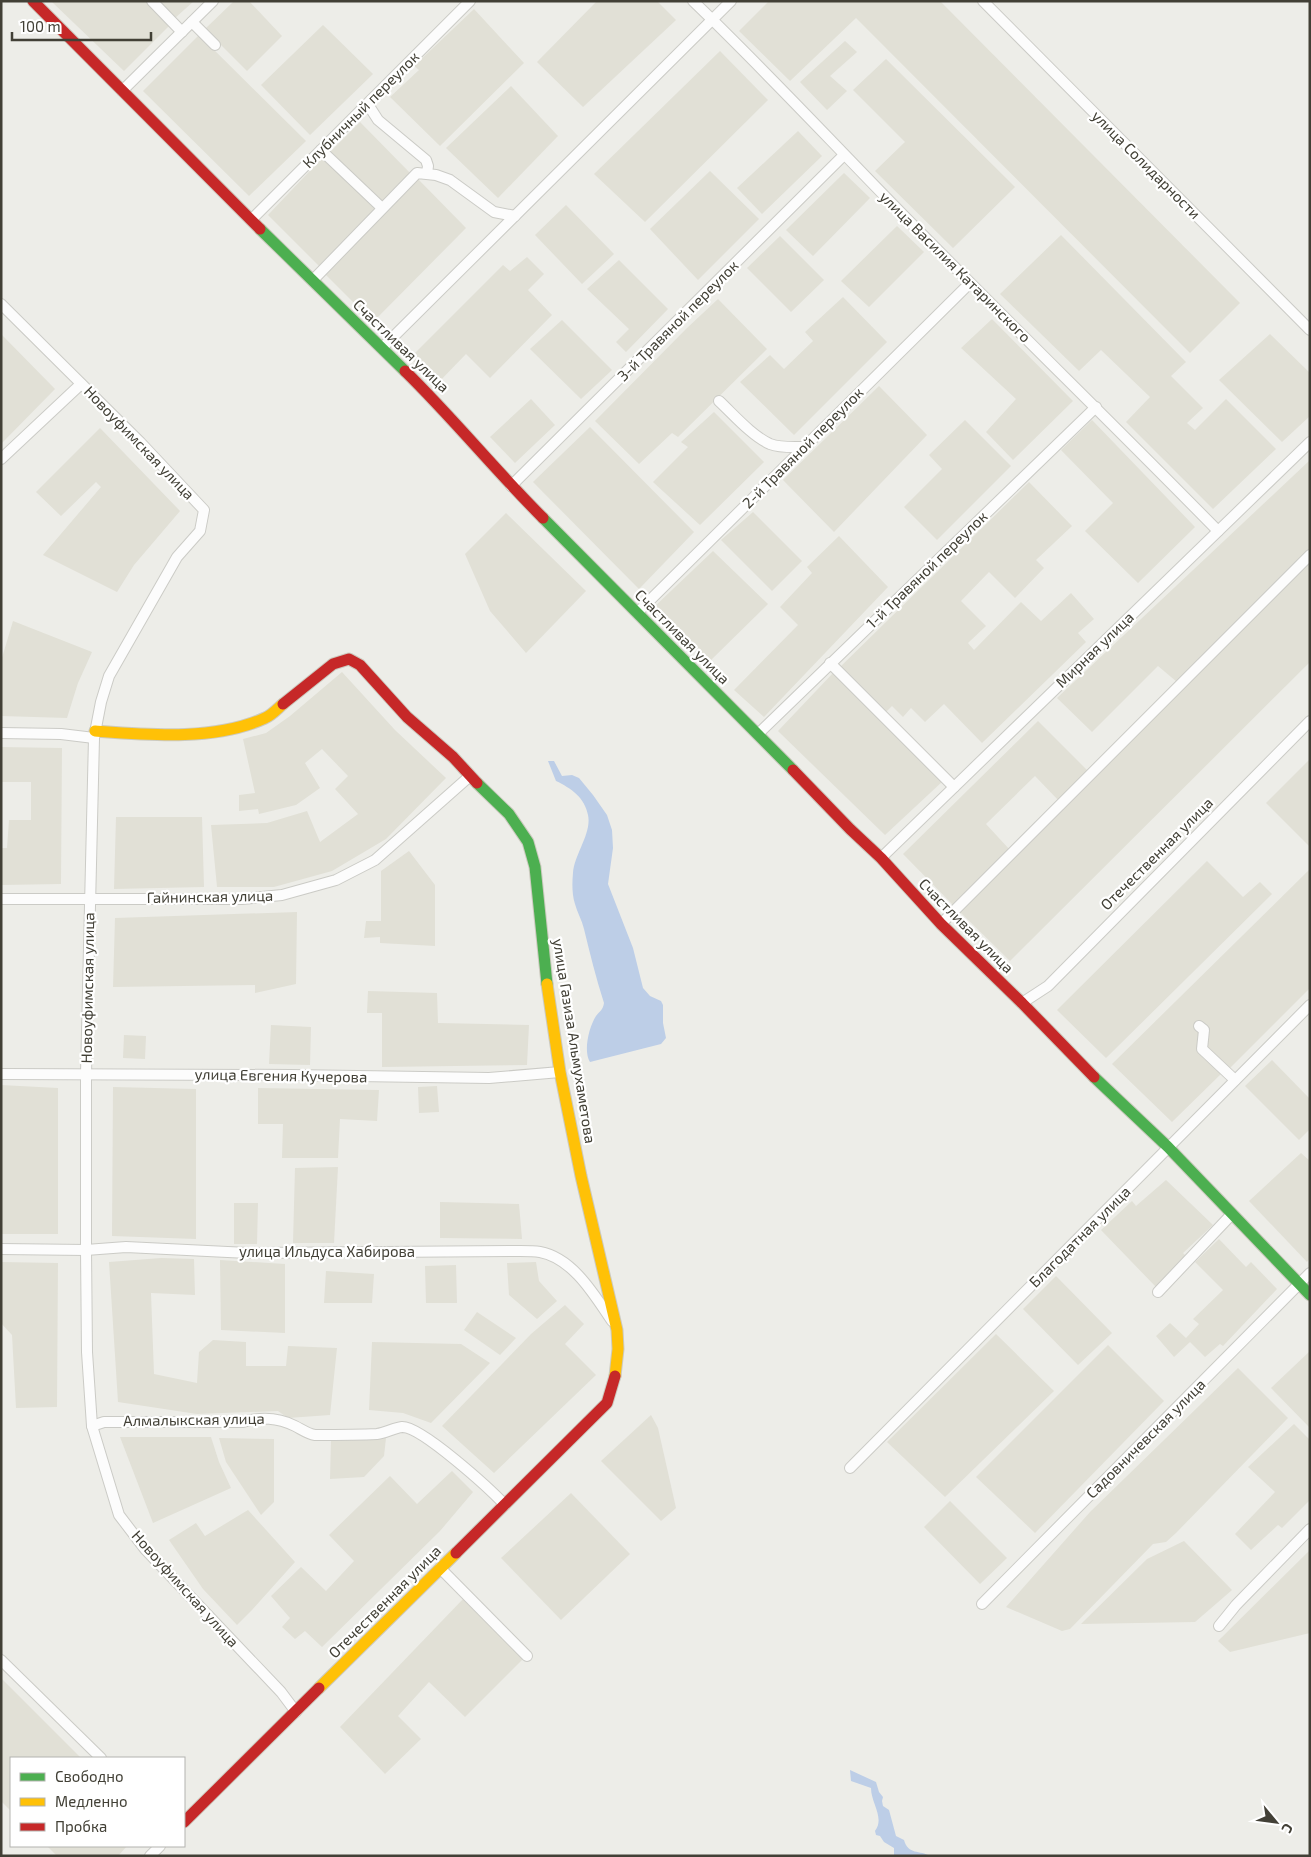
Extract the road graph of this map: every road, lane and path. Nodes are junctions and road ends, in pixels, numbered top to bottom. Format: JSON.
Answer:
{"nodes":[{"id":1,"x":33,"y":1,"type":"edge"},
{"id":2,"x":152,"y":1,"type":"edge"},
{"id":3,"x":213,"y":1,"type":"edge"},
{"id":4,"x":470,"y":1,"type":"edge"},
{"id":5,"x":693,"y":1,"type":"edge"},
{"id":6,"x":731,"y":1,"type":"edge"},
{"id":7,"x":983,"y":1,"type":"edge"},
{"id":8,"x":713,"y":20,"type":"junction"},
{"id":9,"x":192,"y":22,"type":"junction"},
{"id":10,"x":182,"y":32,"type":"junction"},
{"id":11,"x":215,"y":45,"type":"dead end"},
{"id":12,"x":122,"y":92,"type":"junction"},
{"id":13,"x":371,"y":100,"type":"junction"},
{"id":14,"x":321,"y":150,"type":"junction"},
{"id":15,"x":844,"y":155,"type":"junction"},
{"id":16,"x":427,"y":173,"type":"junction"},
{"id":17,"x":382,"y":208,"type":"junction"},
{"id":18,"x":514,"y":216,"type":"junction"},
{"id":19,"x":251,"y":220,"type":"junction"},
{"id":20,"x":313,"y":280,"type":"junction"},
{"id":21,"x":970,"y":283,"type":"junction"},
{"id":22,"x":1,"y":304,"type":"edge"},
{"id":23,"x":1310,"y":330,"type":"edge"},
{"id":24,"x":382,"y":348,"type":"junction"},
{"id":25,"x":81,"y":384,"type":"junction"},
{"id":26,"x":719,"y":401,"type":"dead end"},
{"id":27,"x":1096,"y":406,"type":"junction"},
{"id":28,"x":1310,"y":442,"type":"edge"},
{"id":29,"x":804,"y":447,"type":"junction"},
{"id":30,"x":1,"y":459,"type":"edge"},
{"id":31,"x":512,"y":486,"type":"junction"},
{"id":32,"x":1218,"y":531,"type":"junction"},
{"id":33,"x":1310,"y":554,"type":"edge"},
{"id":34,"x":637,"y":613,"type":"junction"},
{"id":35,"x":830,"y":663,"type":"junction"},
{"id":36,"x":1310,"y":721,"type":"edge"},
{"id":37,"x":1,"y":733,"type":"edge"},
{"id":38,"x":95,"y":734,"type":"junction"},
{"id":39,"x":758,"y":734,"type":"junction"},
{"id":40,"x":470,"y":776,"type":"junction"},
{"id":41,"x":954,"y":786,"type":"junction"},
{"id":42,"x":881,"y":858,"type":"junction"},
{"id":43,"x":1,"y":899,"type":"edge"},
{"id":44,"x":89,"y":899,"type":"junction"},
{"id":45,"x":941,"y":924,"type":"junction"},
{"id":46,"x":1022,"y":1003,"type":"junction"},
{"id":47,"x":1310,"y":1005,"type":"edge"},
{"id":48,"x":1199,"y":1026,"type":"dead end"},
{"id":49,"x":560,"y":1072,"type":"junction"},
{"id":50,"x":1,"y":1074,"type":"edge"},
{"id":51,"x":86,"y":1074,"type":"junction"},
{"id":52,"x":1235,"y":1080,"type":"junction"},
{"id":53,"x":1168,"y":1147,"type":"junction"},
{"id":54,"x":1232,"y":1214,"type":"junction"},
{"id":55,"x":1,"y":1249,"type":"edge"},
{"id":56,"x":86,"y":1250,"type":"junction"},
{"id":57,"x":1310,"y":1273,"type":"edge"},
{"id":58,"x":1299,"y":1284,"type":"junction"},
{"id":59,"x":1158,"y":1292,"type":"dead end"},
{"id":60,"x":1310,"y":1295,"type":"edge"},
{"id":61,"x":618,"y":1330,"type":"junction"},
{"id":62,"x":607,"y":1403,"type":"joint"},
{"id":63,"x":92,"y":1426,"type":"junction"},
{"id":64,"x":850,"y":1468,"type":"dead end"},
{"id":65,"x":504,"y":1504,"type":"junction"},
{"id":66,"x":1310,"y":1529,"type":"edge"},
{"id":67,"x":440,"y":1568,"type":"junction"},
{"id":68,"x":982,"y":1604,"type":"dead end"},
{"id":69,"x":1219,"y":1626,"type":"dead end"},
{"id":70,"x":527,"y":1656,"type":"dead end"},
{"id":71,"x":1,"y":1660,"type":"edge"},
{"id":72,"x":296,"y":1712,"type":"junction"},
{"id":73,"x":100,"y":1757,"type":"edge"},
{"id":74,"x":185,"y":1821,"type":"edge"},
{"id":75,"x":159,"y":1847,"type":"edge"},
{"id":76,"x":150,"y":1856,"type":"edge"}],
"edges":[{"from":1,"to":12,"type":"street","name":"Счастливая улица"},
{"from":2,"to":10,"type":"street"},
{"from":3,"to":9,"type":"street"},
{"from":4,"to":13,"type":"street","name":"Клубничный переулок"},
{"from":5,"to":8,"type":"street","name":"улица Василия Катаринского"},
{"from":6,"to":8,"type":"street"},
{"from":7,"to":23,"type":"street","name":"улица Солидарности"},
{"from":8,"to":15,"type":"street","name":"улица Василия Катаринского"},
{"from":8,"to":18,"type":"street"},
{"from":9,"to":10,"type":"street"},
{"from":9,"to":11,"type":"street"},
{"from":10,"to":12,"type":"street"},
{"from":12,"to":19,"type":"street","name":"Счастливая улица"},
{"from":13,"to":14,"type":"street","name":"Клубничный переулок"},
{"from":13,"to":16,"type":"street"},
{"from":14,"to":17,"type":"street"},
{"from":14,"to":19,"type":"street","name":"Клубничный переулок"},
{"from":15,"to":21,"type":"street","name":"улица Василия Катаринского"},
{"from":15,"to":31,"type":"street","name":"3-й Травяной переулок"},
{"from":16,"to":17,"type":"street"},
{"from":16,"to":18,"type":"street"},
{"from":17,"to":20,"type":"street"},
{"from":18,"to":24,"type":"street"},
{"from":19,"to":20,"type":"street","name":"Счастливая улица"},
{"from":20,"to":24,"type":"street","name":"Счастливая улица"},
{"from":21,"to":27,"type":"street","name":"улица Василия Катаринского"},
{"from":21,"to":29,"type":"street","name":"2-й Травяной переулок"},
{"from":22,"to":25,"type":"street","name":"Новоуфимская улица"},
{"from":24,"to":31,"type":"street","name":"Счастливая улица"},
{"from":25,"to":30,"type":"street"},
{"from":25,"to":38,"type":"street","name":"Новоуфимская улица"},
{"from":26,"to":29,"type":"street"},
{"from":27,"to":32,"type":"street","name":"улица Василия Катаринского"},
{"from":27,"to":35,"type":"street","name":"1-й Травяной переулок"},
{"from":28,"to":32,"type":"street","name":"Мирная улица"},
{"from":29,"to":34,"type":"street","name":"2-й Травяной переулок"},
{"from":31,"to":34,"type":"street","name":"Счастливая улица"},
{"from":32,"to":41,"type":"street","name":"Мирная улица"},
{"from":33,"to":45,"type":"street"},
{"from":34,"to":39,"type":"street","name":"Счастливая улица"},
{"from":35,"to":39,"type":"street","name":"1-й Травяной переулок"},
{"from":35,"to":41,"type":"street"},
{"from":36,"to":46,"type":"street","name":"Отечественная улица"},
{"from":37,"to":38,"type":"street"},
{"from":38,"to":40,"type":"street","name":"улица Газиза Альмухаметова"},
{"from":38,"to":44,"type":"street","name":"Новоуфимская улица"},
{"from":39,"to":42,"type":"street","name":"Счастливая улица"},
{"from":40,"to":44,"type":"street","name":"Гайнинская улица"},
{"from":40,"to":49,"type":"street","name":"улица Газиза Альмухаметова"},
{"from":41,"to":42,"type":"street","name":"Мирная улица"},
{"from":42,"to":45,"type":"street","name":"Счастливая улица"},
{"from":43,"to":44,"type":"street","name":"Гайнинская улица"},
{"from":44,"to":51,"type":"street","name":"Новоуфимская улица"},
{"from":45,"to":46,"type":"street","name":"Счастливая улица"},
{"from":46,"to":53,"type":"street","name":"Счастливая улица"},
{"from":47,"to":52,"type":"street","name":"Благодатная улица"},
{"from":48,"to":52,"type":"street"},
{"from":49,"to":51,"type":"street","name":"улица Евгения Кучерова"},
{"from":49,"to":61,"type":"street","name":"улица Газиза Альмухаметова"},
{"from":50,"to":51,"type":"street","name":"улица Евгения Кучерова"},
{"from":51,"to":56,"type":"street","name":"Новоуфимская улица"},
{"from":52,"to":53,"type":"street","name":"Благодатная улица"},
{"from":53,"to":54,"type":"street","name":"Счастливая улица"},
{"from":53,"to":64,"type":"street","name":"Благодатная улица"},
{"from":54,"to":58,"type":"street","name":"Счастливая улица"},
{"from":54,"to":59,"type":"street"},
{"from":55,"to":56,"type":"street","name":"улица Ильдуса Хабирова"},
{"from":56,"to":61,"type":"street","name":"улица Ильдуса Хабирова"},
{"from":56,"to":63,"type":"street","name":"Новоуфимская улица"},
{"from":57,"to":58,"type":"street","name":"Садовничевская улица"},
{"from":58,"to":60,"type":"street","name":"Счастливая улица"},
{"from":58,"to":68,"type":"street","name":"Садовничевская улица"},
{"from":61,"to":62,"type":"street","name":"улица Газиза Альмухаметова"},
{"from":62,"to":65,"type":"street","name":"Отечественная улица"},
{"from":63,"to":65,"type":"street","name":"Алмалыкская улица"},
{"from":63,"to":72,"type":"street","name":"Новоуфимская улица"},
{"from":65,"to":67,"type":"street","name":"Отечественная улица"},
{"from":66,"to":69,"type":"street"},
{"from":67,"to":70,"type":"street"},
{"from":67,"to":72,"type":"street","name":"Отечественная улица"},
{"from":71,"to":73,"type":"street"},
{"from":72,"to":74,"type":"street","name":"Отечественная улица"},
{"from":75,"to":76,"type":"street"}]}
